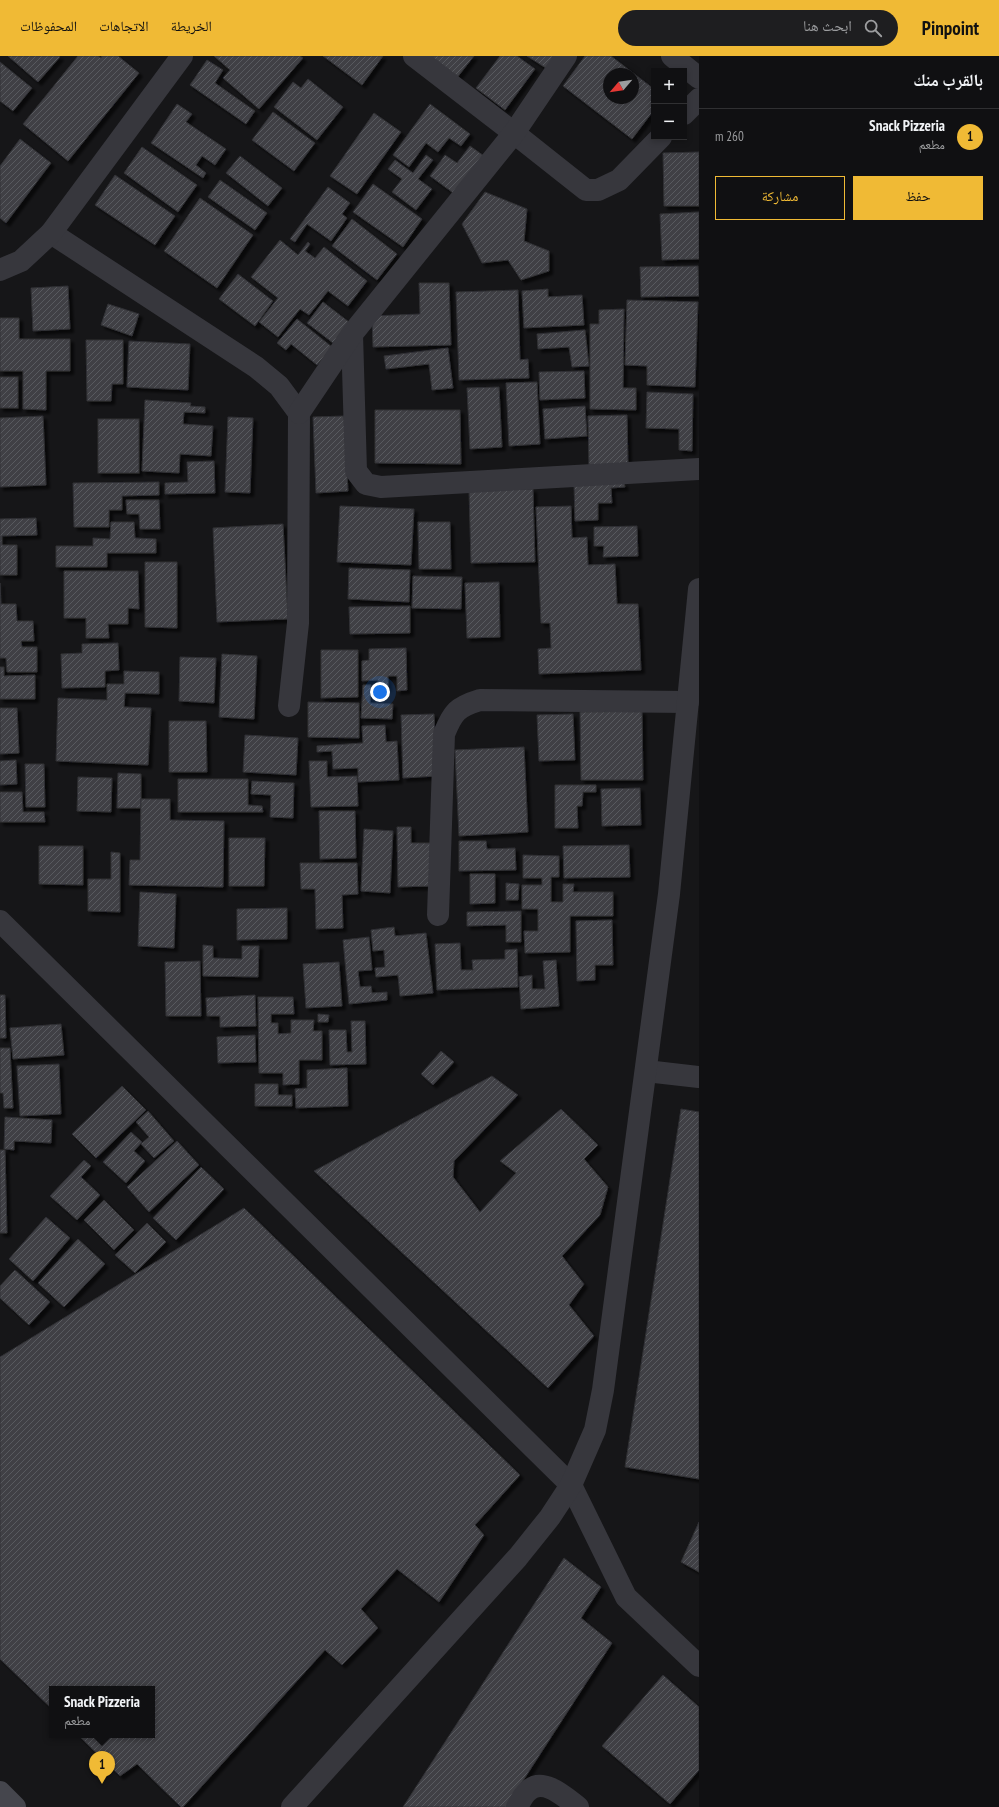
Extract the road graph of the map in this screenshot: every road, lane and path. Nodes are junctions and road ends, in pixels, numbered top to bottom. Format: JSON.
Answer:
{"nodes":[{"id":1,"x":182,"y":56,"type":"edge"},
{"id":2,"x":414,"y":56,"type":"edge"},
{"id":3,"x":566,"y":56,"type":"edge"},
{"id":4,"x":672,"y":56,"type":"edge"},
{"id":5,"x":699,"y":78,"type":"edge"},
{"id":6,"x":699,"y":99,"type":"edge"},
{"id":7,"x":687,"y":111,"type":"edge"},
{"id":8,"x":514,"y":132,"type":"junction"},
{"id":9,"x":659,"y":140,"type":"edge"},
{"id":10,"x":51,"y":234,"type":"junction"},
{"id":11,"x":0,"y":270,"type":"edge"},
{"id":12,"x":352,"y":334,"type":"junction"},
{"id":13,"x":299,"y":413,"type":"junction"},
{"id":14,"x":699,"y":469,"type":"edge"},
{"id":15,"x":699,"y":589,"type":"edge"},
{"id":16,"x":697,"y":634,"type":"edge"},
{"id":17,"x":688,"y":702,"type":"junction"},
{"id":18,"x":289,"y":706,"type":"dead end"},
{"id":19,"x":438,"y":915,"type":"dead end"},
{"id":20,"x":0,"y":920,"type":"edge"},
{"id":21,"x":646,"y":1071,"type":"junction"},
{"id":22,"x":699,"y":1077,"type":"edge"},
{"id":23,"x":571,"y":1485,"type":"junction"},
{"id":24,"x":699,"y":1666,"type":"edge"},
{"id":25,"x":0,"y":1792,"type":"edge"},
{"id":26,"x":15,"y":1807,"type":"edge"},
{"id":27,"x":292,"y":1807,"type":"edge"},
{"id":28,"x":517,"y":1807,"type":"edge"},
{"id":29,"x":578,"y":1807,"type":"edge"}],
"edges":[{"from":1,"to":10,"type":"street"},
{"from":2,"to":8,"type":"street"},
{"from":3,"to":8,"type":"street"},
{"from":4,"to":5,"type":"street"},
{"from":6,"to":7,"type":"street"},
{"from":8,"to":9,"type":"street"},
{"from":8,"to":12,"type":"street"},
{"from":10,"to":11,"type":"street"},
{"from":10,"to":13,"type":"street"},
{"from":12,"to":13,"type":"street"},
{"from":12,"to":14,"type":"street"},
{"from":13,"to":18,"type":"street"},
{"from":15,"to":16,"type":"street"},
{"from":16,"to":17,"type":"street"},
{"from":17,"to":19,"type":"street"},
{"from":17,"to":21,"type":"street"},
{"from":20,"to":23,"type":"street"},
{"from":21,"to":22,"type":"street"},
{"from":21,"to":23,"type":"street"},
{"from":23,"to":24,"type":"street"},
{"from":23,"to":27,"type":"street"},
{"from":25,"to":26,"type":"main road"},
{"from":28,"to":29,"type":"street"}]}
